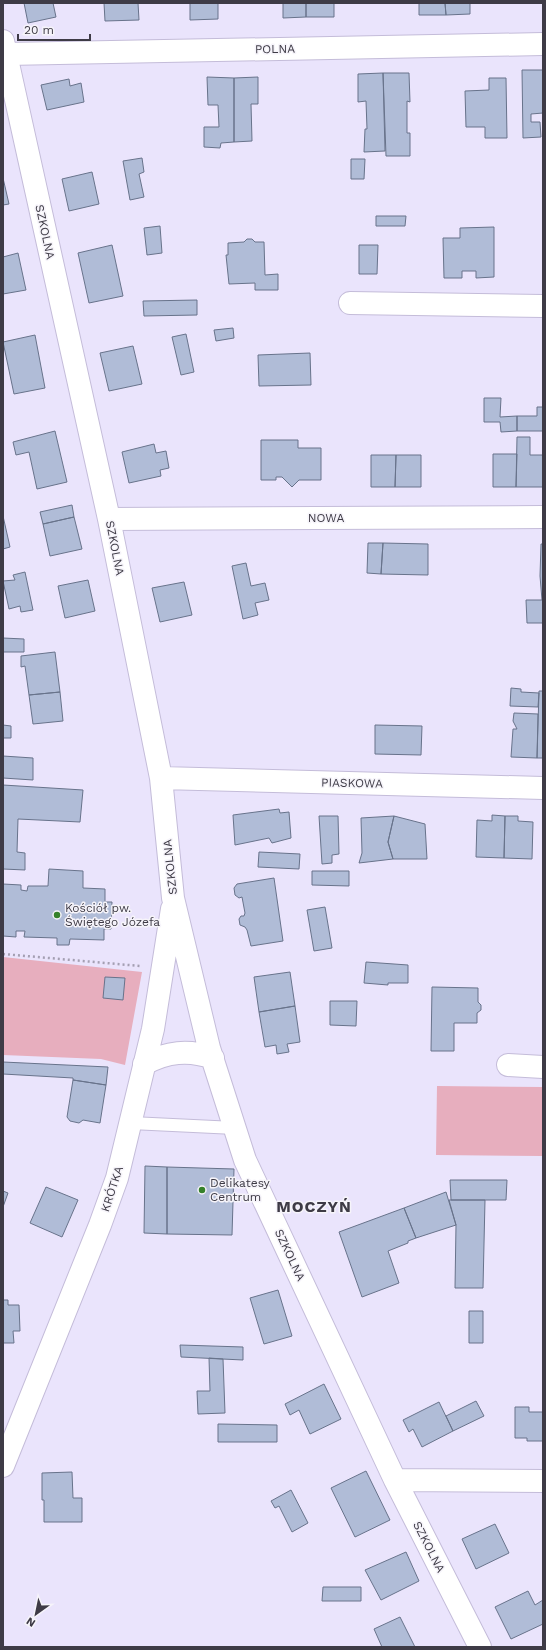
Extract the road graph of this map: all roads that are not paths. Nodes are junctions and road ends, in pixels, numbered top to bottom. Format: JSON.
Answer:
{"nodes":[{"id":1,"x":543,"y":44,"type":"edge"},
{"id":2,"x":5,"y":48,"type":"edge"},
{"id":3,"x":350,"y":303,"type":"dead end"},
{"id":4,"x":543,"y":306,"type":"edge"},
{"id":5,"x":543,"y":517,"type":"edge"},
{"id":6,"x":109,"y":519,"type":"junction"},
{"id":7,"x":161,"y":778,"type":"junction"},
{"id":8,"x":543,"y":788,"type":"edge"},
{"id":9,"x":173,"y":898,"type":"junction"},
{"id":10,"x":212,"y":1058,"type":"junction"},
{"id":11,"x":144,"y":1064,"type":"junction"},
{"id":12,"x":508,"y":1065,"type":"dead end"},
{"id":13,"x":543,"y":1067,"type":"edge"},
{"id":14,"x":131,"y":1123,"type":"junction"},
{"id":15,"x":235,"y":1128,"type":"junction"},
{"id":16,"x":3,"y":1466,"type":"edge"},
{"id":17,"x":395,"y":1480,"type":"junction"},
{"id":18,"x":543,"y":1481,"type":"edge"},
{"id":19,"x":480,"y":1647,"type":"edge"}],
"edges":[{"from":1,"to":2,"type":"street","name":"POLNA"},
{"from":2,"to":6,"type":"street","name":"SZKOLNA"},
{"from":3,"to":4,"type":"street"},
{"from":5,"to":6,"type":"street","name":"NOWA"},
{"from":6,"to":7,"type":"street","name":"SZKOLNA"},
{"from":7,"to":8,"type":"street","name":"PIASKOWA"},
{"from":7,"to":9,"type":"street","name":"SZKOLNA"},
{"from":9,"to":10,"type":"street","name":"SZKOLNA"},
{"from":9,"to":11,"type":"street","name":"KRÓTKA"},
{"from":10,"to":11,"type":"street"},
{"from":10,"to":15,"type":"street","name":"SZKOLNA"},
{"from":11,"to":14,"type":"street","name":"KRÓTKA"},
{"from":12,"to":13,"type":"street"},
{"from":14,"to":15,"type":"lane"},
{"from":14,"to":16,"type":"street","name":"KRÓTKA"},
{"from":15,"to":17,"type":"street","name":"SZKOLNA"},
{"from":17,"to":18,"type":"street"},
{"from":17,"to":19,"type":"street","name":"SZKOLNA"}]}
